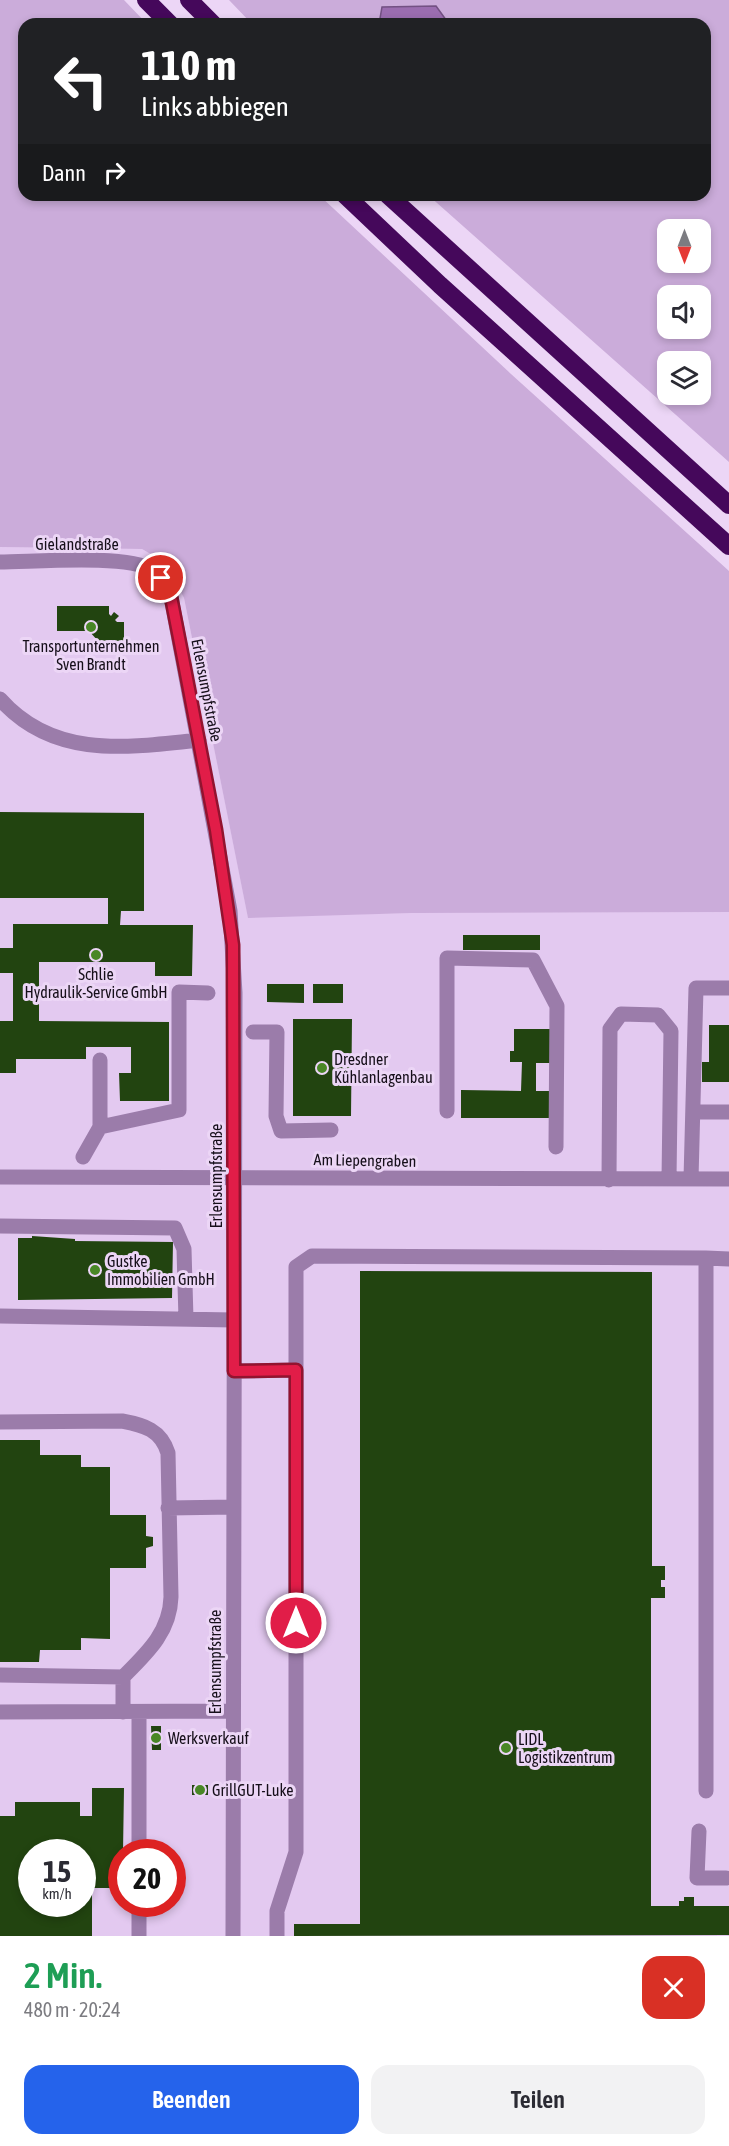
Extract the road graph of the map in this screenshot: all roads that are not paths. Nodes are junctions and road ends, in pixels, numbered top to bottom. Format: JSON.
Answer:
{"nodes":[{"id":1,"x":146,"y":0,"type":"edge"},
{"id":2,"x":189,"y":0,"type":"edge"},
{"id":3,"x":164,"y":18,"type":"edge"},
{"id":4,"x":207,"y":18,"type":"edge"},
{"id":5,"x":351,"y":201,"type":"edge"},
{"id":6,"x":395,"y":201,"type":"edge"},
{"id":7,"x":729,"y":505,"type":"edge"},
{"id":8,"x":729,"y":546,"type":"edge"},
{"id":9,"x":0,"y":562,"type":"edge"},
{"id":10,"x":153,"y":571,"type":"joint"},
{"id":11,"x":0,"y":699,"type":"edge"},
{"id":12,"x":199,"y":740,"type":"junction"},
{"id":13,"x":729,"y":988,"type":"edge"},
{"id":14,"x":208,"y":993,"type":"dead end"},
{"id":15,"x":253,"y":1032,"type":"dead end"},
{"id":16,"x":100,"y":1060,"type":"dead end"},
{"id":17,"x":447,"y":1111,"type":"dead end"},
{"id":18,"x":693,"y":1112,"type":"junction"},
{"id":19,"x":729,"y":1112,"type":"edge"},
{"id":20,"x":100,"y":1127,"type":"junction"},
{"id":21,"x":331,"y":1130,"type":"dead end"},
{"id":22,"x":556,"y":1147,"type":"dead end"},
{"id":23,"x":83,"y":1157,"type":"dead end"},
{"id":24,"x":0,"y":1177,"type":"edge"},
{"id":25,"x":233,"y":1177,"type":"junction"},
{"id":26,"x":669,"y":1179,"type":"junction"},
{"id":27,"x":691,"y":1179,"type":"junction"},
{"id":28,"x":729,"y":1179,"type":"edge"},
{"id":29,"x":609,"y":1180,"type":"junction"},
{"id":30,"x":0,"y":1226,"type":"edge"},
{"id":31,"x":706,"y":1258,"type":"junction"},
{"id":32,"x":729,"y":1259,"type":"edge"},
{"id":33,"x":0,"y":1316,"type":"edge"},
{"id":34,"x":186,"y":1319,"type":"junction"},
{"id":35,"x":234,"y":1320,"type":"junction"},
{"id":36,"x":296,"y":1370,"type":"junction"},
{"id":37,"x":234,"y":1371,"type":"junction"},
{"id":38,"x":0,"y":1422,"type":"edge"},
{"id":39,"x":234,"y":1507,"type":"junction"},
{"id":40,"x":168,"y":1508,"type":"junction"},
{"id":41,"x":0,"y":1675,"type":"edge"},
{"id":42,"x":123,"y":1677,"type":"junction"},
{"id":43,"x":0,"y":1712,"type":"edge"},
{"id":44,"x":131,"y":1712,"type":"junction"},
{"id":45,"x":233,"y":1712,"type":"junction"},
{"id":46,"x":706,"y":1791,"type":"dead end"},
{"id":47,"x":699,"y":1831,"type":"dead end"},
{"id":48,"x":138,"y":1839,"type":"edge"},
{"id":49,"x":726,"y":1878,"type":"dead end"},
{"id":50,"x":139,"y":1917,"type":"edge"},
{"id":51,"x":139,"y":1936,"type":"edge"},
{"id":52,"x":232,"y":1936,"type":"edge"},
{"id":53,"x":277,"y":1936,"type":"edge"}],
"edges":[{"from":1,"to":3,"type":"highway"},
{"from":2,"to":4,"type":"highway"},
{"from":5,"to":8,"type":"highway"},
{"from":6,"to":7,"type":"highway"},
{"from":9,"to":10,"type":"street","name":"Gielandstraße"},
{"from":10,"to":12,"type":"street","name":"Erlensumpfstraße"},
{"from":11,"to":12,"type":"street"},
{"from":12,"to":25,"type":"street","name":"Erlensumpfstraße"},
{"from":13,"to":18,"type":"street"},
{"from":14,"to":20,"type":"street"},
{"from":15,"to":21,"type":"street"},
{"from":16,"to":20,"type":"street"},
{"from":17,"to":22,"type":"street"},
{"from":18,"to":19,"type":"street"},
{"from":18,"to":27,"type":"street"},
{"from":20,"to":23,"type":"street"},
{"from":24,"to":25,"type":"street","name":"Am Liepengraben"},
{"from":25,"to":29,"type":"street","name":"Am Liepengraben"},
{"from":25,"to":35,"type":"street","name":"Erlensumpfstraße"},
{"from":26,"to":27,"type":"street","name":"Am Liepengraben"},
{"from":26,"to":29,"type":"street","name":"Am Liepengraben"},
{"from":26,"to":29,"type":"street"},
{"from":27,"to":28,"type":"street","name":"Am Liepengraben"},
{"from":30,"to":34,"type":"street"},
{"from":31,"to":32,"type":"street"},
{"from":31,"to":36,"type":"street"},
{"from":31,"to":46,"type":"street"},
{"from":33,"to":34,"type":"street"},
{"from":34,"to":35,"type":"street"},
{"from":35,"to":37,"type":"street","name":"Erlensumpfstraße"},
{"from":36,"to":37,"type":"street"},
{"from":36,"to":53,"type":"street"},
{"from":37,"to":39,"type":"street","name":"Erlensumpfstraße"},
{"from":38,"to":40,"type":"street"},
{"from":39,"to":40,"type":"street"},
{"from":39,"to":45,"type":"street","name":"Erlensumpfstraße"},
{"from":40,"to":42,"type":"street"},
{"from":41,"to":42,"type":"street"},
{"from":42,"to":44,"type":"street"},
{"from":43,"to":44,"type":"street"},
{"from":44,"to":45,"type":"street"},
{"from":44,"to":48,"type":"street"},
{"from":45,"to":52,"type":"street","name":"Erlensumpfstraße"},
{"from":47,"to":49,"type":"street"},
{"from":50,"to":51,"type":"street"}]}
